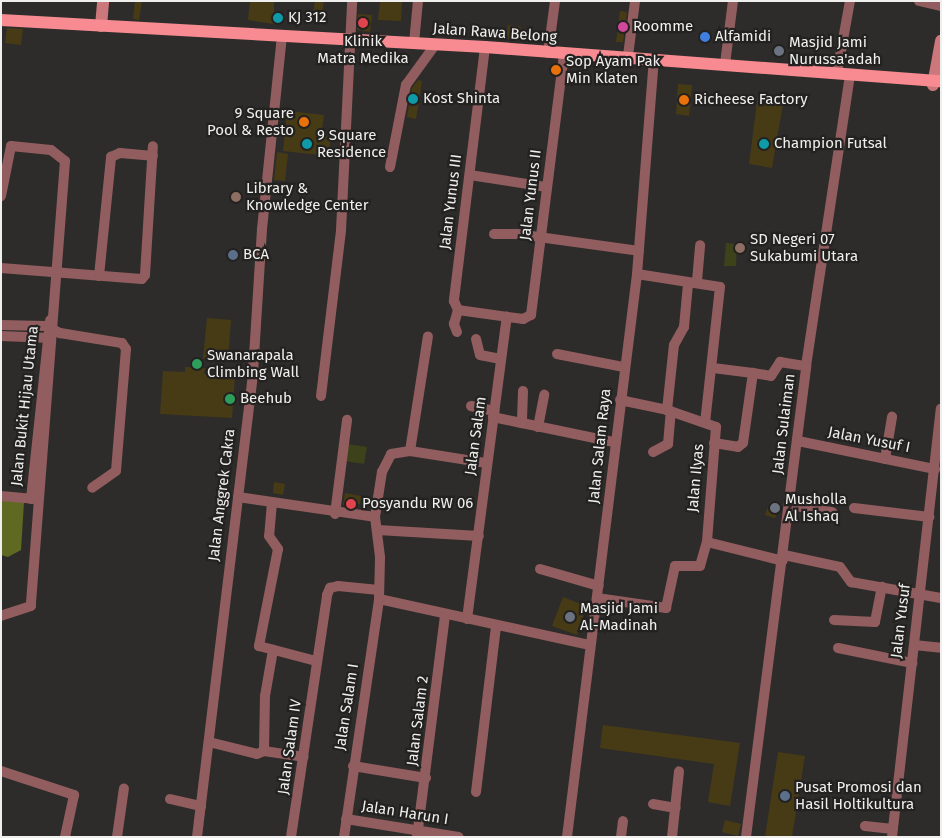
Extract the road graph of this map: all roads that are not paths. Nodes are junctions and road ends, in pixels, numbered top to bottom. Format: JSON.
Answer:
{"nodes":[{"id":1,"x":103,"y":1,"type":"edge"},
{"id":2,"x":352,"y":1,"type":"edge"},
{"id":3,"x":418,"y":1,"type":"edge"},
{"id":4,"x":555,"y":1,"type":"edge"},
{"id":5,"x":636,"y":1,"type":"edge"},
{"id":6,"x":733,"y":1,"type":"edge"},
{"id":7,"x":850,"y":1,"type":"edge"},
{"id":8,"x":919,"y":1,"type":"edge"},
{"id":9,"x":941,"y":6,"type":"edge"},
{"id":10,"x":1,"y":20,"type":"edge"},
{"id":11,"x":101,"y":26,"type":"junction"},
{"id":12,"x":282,"y":37,"type":"junction"},
{"id":13,"x":941,"y":41,"type":"edge"},
{"id":14,"x":351,"y":42,"type":"junction"},
{"id":15,"x":414,"y":43,"type":"junction"},
{"id":16,"x":435,"y":45,"type":"junction"},
{"id":17,"x":485,"y":47,"type":"junction"},
{"id":18,"x":548,"y":53,"type":"junction"},
{"id":19,"x":564,"y":53,"type":"junction"},
{"id":20,"x":628,"y":56,"type":"junction"},
{"id":21,"x":654,"y":58,"type":"junction"},
{"id":22,"x":725,"y":64,"type":"junction"},
{"id":23,"x":843,"y":74,"type":"junction"},
{"id":24,"x":934,"y":82,"type":"edge"},
{"id":25,"x":390,"y":167,"type":"dead end"},
{"id":26,"x":470,"y":175,"type":"junction"},
{"id":27,"x":547,"y":187,"type":"junction"},
{"id":28,"x":1,"y":196,"type":"edge"},
{"id":29,"x":494,"y":234,"type":"dead end"},
{"id":30,"x":541,"y":237,"type":"junction"},
{"id":31,"x":700,"y":245,"type":"dead end"},
{"id":32,"x":639,"y":250,"type":"junction"},
{"id":33,"x":1,"y":268,"type":"edge"},
{"id":34,"x":55,"y":272,"type":"junction"},
{"id":35,"x":637,"y":274,"type":"junction"},
{"id":36,"x":99,"y":276,"type":"junction"},
{"id":37,"x":693,"y":283,"type":"junction"},
{"id":38,"x":458,"y":310,"type":"junction"},
{"id":39,"x":507,"y":317,"type":"junction"},
{"id":40,"x":1,"y":325,"type":"edge"},
{"id":41,"x":52,"y":330,"type":"junction"},
{"id":42,"x":457,"y":332,"type":"dead end"},
{"id":43,"x":1,"y":336,"type":"edge"},
{"id":44,"x":428,"y":336,"type":"dead end"},
{"id":45,"x":476,"y":339,"type":"dead end"},
{"id":46,"x":557,"y":354,"type":"dead end"},
{"id":47,"x":501,"y":359,"type":"junction"},
{"id":48,"x":806,"y":366,"type":"junction"},
{"id":49,"x":623,"y":367,"type":"junction"},
{"id":50,"x":713,"y":368,"type":"junction"},
{"id":51,"x":753,"y":373,"type":"junction"},
{"id":52,"x":523,"y":391,"type":"dead end"},
{"id":53,"x":544,"y":395,"type":"dead end"},
{"id":54,"x":321,"y":396,"type":"dead end"},
{"id":55,"x":620,"y":400,"type":"junction"},
{"id":56,"x":471,"y":406,"type":"dead end"},
{"id":57,"x":941,"y":409,"type":"edge"},
{"id":58,"x":669,"y":410,"type":"junction"},
{"id":59,"x":494,"y":414,"type":"junction"},
{"id":60,"x":892,"y":417,"type":"dead end"},
{"id":61,"x":347,"y":420,"type":"dead end"},
{"id":62,"x":705,"y":422,"type":"junction"},
{"id":63,"x":522,"y":423,"type":"junction"},
{"id":64,"x":940,"y":423,"type":"edge"},
{"id":65,"x":538,"y":427,"type":"junction"},
{"id":66,"x":798,"y":441,"type":"junction"},
{"id":67,"x":614,"y":442,"type":"junction"},
{"id":68,"x":714,"y":444,"type":"junction"},
{"id":69,"x":410,"y":451,"type":"junction"},
{"id":70,"x":653,"y":452,"type":"dead end"},
{"id":71,"x":885,"y":459,"type":"junction"},
{"id":72,"x":487,"y":463,"type":"junction"},
{"id":73,"x":935,"y":469,"type":"junction"},
{"id":74,"x":92,"y":488,"type":"dead end"},
{"id":75,"x":1,"y":496,"type":"edge"},
{"id":76,"x":238,"y":497,"type":"junction"},
{"id":77,"x":36,"y":502,"type":"junction"},
{"id":78,"x":272,"y":503,"type":"junction"},
{"id":79,"x":790,"y":505,"type":"junction"},
{"id":80,"x":854,"y":508,"type":"dead end"},
{"id":81,"x":832,"y":512,"type":"dead end"},
{"id":82,"x":335,"y":514,"type":"junction"},
{"id":83,"x":375,"y":517,"type":"junction"},
{"id":84,"x":929,"y":517,"type":"junction"},
{"id":85,"x":378,"y":530,"type":"junction"},
{"id":86,"x":479,"y":536,"type":"junction"},
{"id":87,"x":707,"y":542,"type":"junction"},
{"id":88,"x":784,"y":558,"type":"junction"},
{"id":89,"x":540,"y":569,"type":"dead end"},
{"id":90,"x":599,"y":586,"type":"junction"},
{"id":91,"x":882,"y":588,"type":"junction"},
{"id":92,"x":920,"y":594,"type":"junction"},
{"id":93,"x":379,"y":595,"type":"junction"},
{"id":94,"x":597,"y":598,"type":"junction"},
{"id":95,"x":941,"y":598,"type":"edge"},
{"id":96,"x":1,"y":616,"type":"edge"},
{"id":97,"x":445,"y":616,"type":"junction"},
{"id":98,"x":467,"y":620,"type":"junction"},
{"id":99,"x":834,"y":620,"type":"dead end"},
{"id":100,"x":496,"y":627,"type":"junction"},
{"id":101,"x":590,"y":644,"type":"junction"},
{"id":102,"x":914,"y":646,"type":"junction"},
{"id":103,"x":838,"y":648,"type":"dead end"},
{"id":104,"x":941,"y":648,"type":"edge"},
{"id":105,"x":273,"y":650,"type":"junction"},
{"id":106,"x":316,"y":661,"type":"junction"},
{"id":107,"x":912,"y":664,"type":"junction"},
{"id":108,"x":209,"y":742,"type":"junction"},
{"id":109,"x":264,"y":751,"type":"junction"},
{"id":110,"x":304,"y":757,"type":"junction"},
{"id":111,"x":352,"y":766,"type":"junction"},
{"id":112,"x":1,"y":771,"type":"edge"},
{"id":113,"x":679,"y":771,"type":"dead end"},
{"id":114,"x":426,"y":778,"type":"junction"},
{"id":115,"x":124,"y":788,"type":"dead end"},
{"id":116,"x":476,"y":792,"type":"dead end"},
{"id":117,"x":170,"y":799,"type":"dead end"},
{"id":118,"x":653,"y":804,"type":"dead end"},
{"id":119,"x":201,"y":806,"type":"junction"},
{"id":120,"x":676,"y":808,"type":"junction"},
{"id":121,"x":346,"y":819,"type":"junction"},
{"id":122,"x":623,"y":821,"type":"dead end"},
{"id":123,"x":865,"y":826,"type":"dead end"},
{"id":124,"x":417,"y":832,"type":"edge"},
{"id":125,"x":892,"y":833,"type":"edge"},
{"id":126,"x":444,"y":835,"type":"edge"},
{"id":127,"x":65,"y":837,"type":"edge"},
{"id":128,"x":118,"y":837,"type":"edge"},
{"id":129,"x":197,"y":837,"type":"edge"},
{"id":130,"x":292,"y":837,"type":"edge"},
{"id":131,"x":344,"y":837,"type":"edge"},
{"id":132,"x":459,"y":837,"type":"edge"},
{"id":133,"x":568,"y":837,"type":"edge"},
{"id":134,"x":621,"y":837,"type":"edge"},
{"id":135,"x":672,"y":837,"type":"edge"},
{"id":136,"x":746,"y":837,"type":"edge"}],
"edges":[{"from":1,"to":11,"type":"main road"},
{"from":2,"to":14,"type":"street"},
{"from":3,"to":15,"type":"street"},
{"from":4,"to":18,"type":"street"},
{"from":5,"to":20,"type":"street"},
{"from":6,"to":22,"type":"street"},
{"from":7,"to":23,"type":"street"},
{"from":8,"to":9,"type":"street"},
{"from":10,"to":11,"type":"main road","name":"Jalan Rawa Belong"},
{"from":11,"to":12,"type":"main road","name":"Jalan Rawa Belong"},
{"from":12,"to":14,"type":"main road","name":"Jalan Rawa Belong"},
{"from":12,"to":76,"type":"street","name":"Jalan Anggrek Cakra"},
{"from":13,"to":24,"type":"main road"},
{"from":14,"to":15,"type":"main road","name":"Jalan Rawa Belong"},
{"from":14,"to":54,"type":"street"},
{"from":15,"to":16,"type":"main road","name":"Jalan Rawa Belong"},
{"from":16,"to":17,"type":"main road","name":"Jalan Rawa Belong"},
{"from":16,"to":25,"type":"street"},
{"from":17,"to":18,"type":"main road","name":"Jalan Rawa Belong"},
{"from":17,"to":26,"type":"street","name":"Jalan Yunus III"},
{"from":18,"to":19,"type":"main road","name":"Jalan Rawa Belong"},
{"from":19,"to":20,"type":"main road","name":"Jalan Rawa Belong"},
{"from":19,"to":27,"type":"street","name":"Jalan Yunus II"},
{"from":20,"to":21,"type":"main road","name":"Jalan Rawa Belong"},
{"from":21,"to":22,"type":"main road","name":"Jalan Rawa Belong"},
{"from":21,"to":32,"type":"street","name":"Jalan Salam Raya"},
{"from":22,"to":23,"type":"main road","name":"Jalan Rawa Belong"},
{"from":23,"to":24,"type":"main road","name":"Jalan Rawa Belong"},
{"from":23,"to":48,"type":"street","name":"Jalan Sulaiman"},
{"from":26,"to":27,"type":"street"},
{"from":26,"to":38,"type":"street","name":"Jalan Yunus III"},
{"from":27,"to":30,"type":"street","name":"Jalan Yunus II"},
{"from":28,"to":34,"type":"street","name":"Jalan Bukit Hijau Utama"},
{"from":29,"to":30,"type":"street"},
{"from":30,"to":32,"type":"street"},
{"from":30,"to":39,"type":"street","name":"Jalan Yunus II"},
{"from":31,"to":37,"type":"street"},
{"from":32,"to":35,"type":"street","name":"Jalan Salam Raya"},
{"from":33,"to":34,"type":"street"},
{"from":34,"to":36,"type":"street"},
{"from":34,"to":41,"type":"street","name":"Jalan Bukit Hijau Utama"},
{"from":35,"to":37,"type":"street"},
{"from":35,"to":49,"type":"street","name":"Jalan Salam Raya"},
{"from":36,"to":36,"type":"street"},
{"from":37,"to":50,"type":"street"},
{"from":37,"to":58,"type":"street"},
{"from":38,"to":39,"type":"street"},
{"from":38,"to":42,"type":"street","name":"Jalan Yunus III"},
{"from":39,"to":47,"type":"street","name":"Jalan Salam"},
{"from":40,"to":41,"type":"street"},
{"from":41,"to":43,"type":"street"},
{"from":41,"to":74,"type":"street"},
{"from":41,"to":77,"type":"street","name":"Jalan Bukit Hijau Utama"},
{"from":44,"to":69,"type":"street"},
{"from":45,"to":47,"type":"street"},
{"from":46,"to":49,"type":"street"},
{"from":47,"to":59,"type":"street","name":"Jalan Salam"},
{"from":48,"to":51,"type":"street"},
{"from":48,"to":66,"type":"street","name":"Jalan Sulaiman"},
{"from":49,"to":55,"type":"street","name":"Jalan Salam Raya"},
{"from":50,"to":51,"type":"street"},
{"from":50,"to":62,"type":"street"},
{"from":51,"to":68,"type":"street"},
{"from":52,"to":63,"type":"street"},
{"from":53,"to":65,"type":"street"},
{"from":55,"to":58,"type":"street","name":"Jalan Ilyas"},
{"from":55,"to":67,"type":"street","name":"Jalan Salam Raya"},
{"from":56,"to":59,"type":"street"},
{"from":57,"to":64,"type":"street","name":"Jalan Yusuf"},
{"from":58,"to":62,"type":"street","name":"Jalan Ilyas"},
{"from":58,"to":70,"type":"street"},
{"from":59,"to":63,"type":"street"},
{"from":59,"to":72,"type":"street","name":"Jalan Salam"},
{"from":60,"to":71,"type":"street"},
{"from":61,"to":82,"type":"street"},
{"from":62,"to":68,"type":"street","name":"Jalan Ilyas"},
{"from":63,"to":65,"type":"street"},
{"from":64,"to":73,"type":"street","name":"Jalan Yusuf"},
{"from":65,"to":67,"type":"street"},
{"from":66,"to":71,"type":"street","name":"Jalan Yusuf I"},
{"from":66,"to":79,"type":"street","name":"Jalan Sulaiman"},
{"from":67,"to":90,"type":"street","name":"Jalan Salam Raya"},
{"from":68,"to":87,"type":"street","name":"Jalan Ilyas"},
{"from":69,"to":72,"type":"street"},
{"from":69,"to":83,"type":"street","name":"Jalan Salam I"},
{"from":71,"to":73,"type":"street","name":"Jalan Yusuf I"},
{"from":72,"to":86,"type":"street","name":"Jalan Salam"},
{"from":73,"to":84,"type":"street","name":"Jalan Yusuf"},
{"from":75,"to":77,"type":"street"},
{"from":76,"to":78,"type":"street"},
{"from":76,"to":108,"type":"street","name":"Jalan Anggrek Cakra"},
{"from":77,"to":96,"type":"street","name":"Jalan Bukit Hijau Utama"},
{"from":78,"to":82,"type":"street"},
{"from":78,"to":105,"type":"street"},
{"from":79,"to":81,"type":"street"},
{"from":79,"to":88,"type":"street","name":"Jalan Sulaiman"},
{"from":80,"to":84,"type":"street"},
{"from":82,"to":83,"type":"street"},
{"from":83,"to":85,"type":"street","name":"Jalan Salam I"},
{"from":84,"to":92,"type":"street","name":"Jalan Yusuf"},
{"from":85,"to":86,"type":"street"},
{"from":85,"to":93,"type":"street","name":"Jalan Salam I"},
{"from":86,"to":98,"type":"street","name":"Jalan Salam"},
{"from":87,"to":88,"type":"street"},
{"from":87,"to":94,"type":"street","name":"Jalan Ilyas"},
{"from":88,"to":91,"type":"street"},
{"from":88,"to":136,"type":"street","name":"Jalan Sulaiman"},
{"from":89,"to":90,"type":"street"},
{"from":90,"to":94,"type":"street","name":"Jalan Salam Raya"},
{"from":91,"to":92,"type":"street"},
{"from":91,"to":99,"type":"street"},
{"from":92,"to":95,"type":"street"},
{"from":92,"to":102,"type":"street","name":"Jalan Yusuf"},
{"from":93,"to":97,"type":"street"},
{"from":93,"to":106,"type":"street","name":"Jalan Salam IV"},
{"from":93,"to":111,"type":"street","name":"Jalan Salam I"},
{"from":94,"to":101,"type":"street","name":"Jalan Salam Raya"},
{"from":97,"to":98,"type":"street"},
{"from":97,"to":114,"type":"street","name":"Jalan Salam 2"},
{"from":98,"to":100,"type":"street"},
{"from":100,"to":101,"type":"street"},
{"from":100,"to":116,"type":"street"},
{"from":101,"to":133,"type":"street","name":"Jalan Salam Raya"},
{"from":102,"to":104,"type":"street"},
{"from":102,"to":107,"type":"street","name":"Jalan Yusuf"},
{"from":103,"to":107,"type":"street"},
{"from":105,"to":106,"type":"street"},
{"from":105,"to":109,"type":"street"},
{"from":106,"to":110,"type":"street","name":"Jalan Salam IV"},
{"from":107,"to":125,"type":"street","name":"Jalan Yusuf"},
{"from":108,"to":109,"type":"street"},
{"from":108,"to":119,"type":"street","name":"Jalan Anggrek Cakra"},
{"from":109,"to":110,"type":"street"},
{"from":110,"to":130,"type":"street","name":"Jalan Salam IV"},
{"from":111,"to":114,"type":"street"},
{"from":111,"to":121,"type":"street","name":"Jalan Salam I"},
{"from":112,"to":127,"type":"street"},
{"from":113,"to":120,"type":"street"},
{"from":114,"to":124,"type":"street","name":"Jalan Salam 2"},
{"from":115,"to":128,"type":"street"},
{"from":117,"to":119,"type":"street"},
{"from":118,"to":120,"type":"street"},
{"from":119,"to":129,"type":"street","name":"Jalan Anggrek Cakra"},
{"from":120,"to":135,"type":"street"},
{"from":121,"to":124,"type":"street","name":"Jalan Harun I"},
{"from":121,"to":131,"type":"street","name":"Jalan Salam I"},
{"from":122,"to":134,"type":"street"},
{"from":123,"to":125,"type":"street"},
{"from":124,"to":126,"type":"street","name":"Jalan Harun I"},
{"from":126,"to":132,"type":"street","name":"Jalan Harun I"}]}
